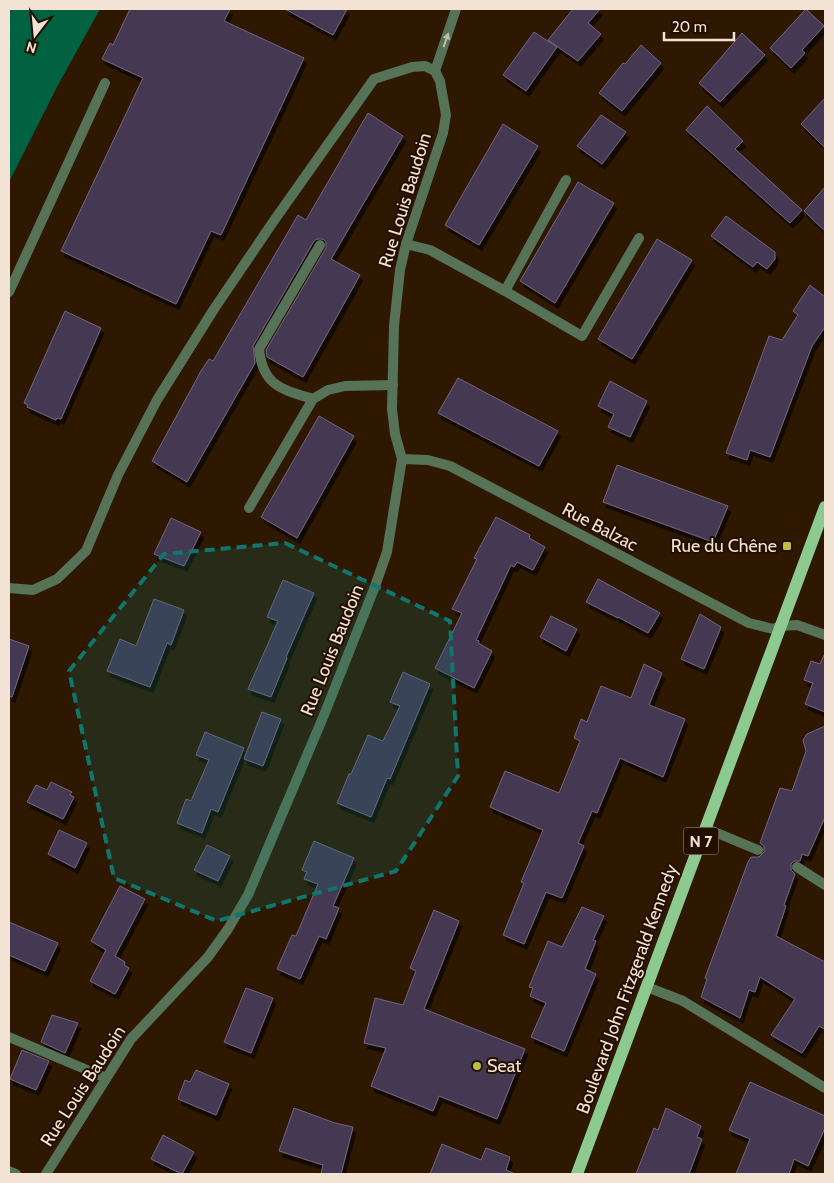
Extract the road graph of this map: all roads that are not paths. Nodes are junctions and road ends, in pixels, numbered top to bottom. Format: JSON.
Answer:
{"nodes":[{"id":1,"x":456,"y":9,"type":"edge"},
{"id":2,"x":435,"y":71,"type":"junction"},
{"id":3,"x":105,"y":83,"type":"dead end"},
{"id":4,"x":566,"y":180,"type":"dead end"},
{"id":5,"x":639,"y":238,"type":"dead end"},
{"id":6,"x":406,"y":244,"type":"junction"},
{"id":7,"x":320,"y":245,"type":"dead end"},
{"id":8,"x":505,"y":291,"type":"junction"},
{"id":9,"x":9,"y":292,"type":"edge"},
{"id":10,"x":393,"y":385,"type":"junction"},
{"id":11,"x":313,"y":399,"type":"junction"},
{"id":12,"x":402,"y":459,"type":"junction"},
{"id":13,"x":825,"y":507,"type":"edge"},
{"id":14,"x":249,"y":508,"type":"dead end"},
{"id":15,"x":9,"y":588,"type":"edge"},
{"id":16,"x":781,"y":626,"type":"junction"},
{"id":17,"x":825,"y":635,"type":"edge"},
{"id":18,"x":706,"y":828,"type":"junction"},
{"id":19,"x":758,"y":850,"type":"dead end"},
{"id":20,"x":797,"y":867,"type":"dead end"},
{"id":21,"x":825,"y":885,"type":"edge"},
{"id":22,"x":647,"y":987,"type":"junction"},
{"id":23,"x":9,"y":1037,"type":"edge"},
{"id":24,"x":106,"y":1078,"type":"junction"},
{"id":25,"x":825,"y":1088,"type":"edge"},
{"id":26,"x":9,"y":1171,"type":"edge"},
{"id":27,"x":16,"y":1174,"type":"edge"},
{"id":28,"x":46,"y":1174,"type":"edge"},
{"id":29,"x":577,"y":1174,"type":"edge"}],
"edges":[{"from":2,"to":1,"type":"street","one_way":true},
{"from":2,"to":6,"type":"street","name":"Rue Louis Baudoin"},
{"from":2,"to":15,"type":"street"},
{"from":3,"to":9,"type":"street"},
{"from":4,"to":8,"type":"street"},
{"from":5,"to":8,"type":"street"},
{"from":6,"to":8,"type":"street"},
{"from":6,"to":10,"type":"street","name":"Rue Louis Baudoin"},
{"from":7,"to":11,"type":"street"},
{"from":10,"to":11,"type":"street"},
{"from":10,"to":12,"type":"street","name":"Rue Louis Baudoin"},
{"from":11,"to":14,"type":"street"},
{"from":12,"to":16,"type":"street","name":"Rue Balzac"},
{"from":12,"to":24,"type":"street","name":"Rue Louis Baudoin"},
{"from":13,"to":16,"type":"main road","name":"Boulevard John Fitzgerald Kennedy","number":"N 7"},
{"from":16,"to":17,"type":"street"},
{"from":16,"to":18,"type":"main road","name":"Boulevard John Fitzgerald Kennedy","number":"N 7"},
{"from":18,"to":19,"type":"street"},
{"from":18,"to":22,"type":"main road","name":"Boulevard John Fitzgerald Kennedy","number":"N 7"},
{"from":20,"to":21,"type":"street"},
{"from":22,"to":25,"type":"street"},
{"from":22,"to":29,"type":"main road","name":"Boulevard John Fitzgerald Kennedy","number":"N 7"},
{"from":23,"to":24,"type":"street"},
{"from":24,"to":28,"type":"street","name":"Rue Louis Baudoin"},
{"from":26,"to":27,"type":"street"}]}
